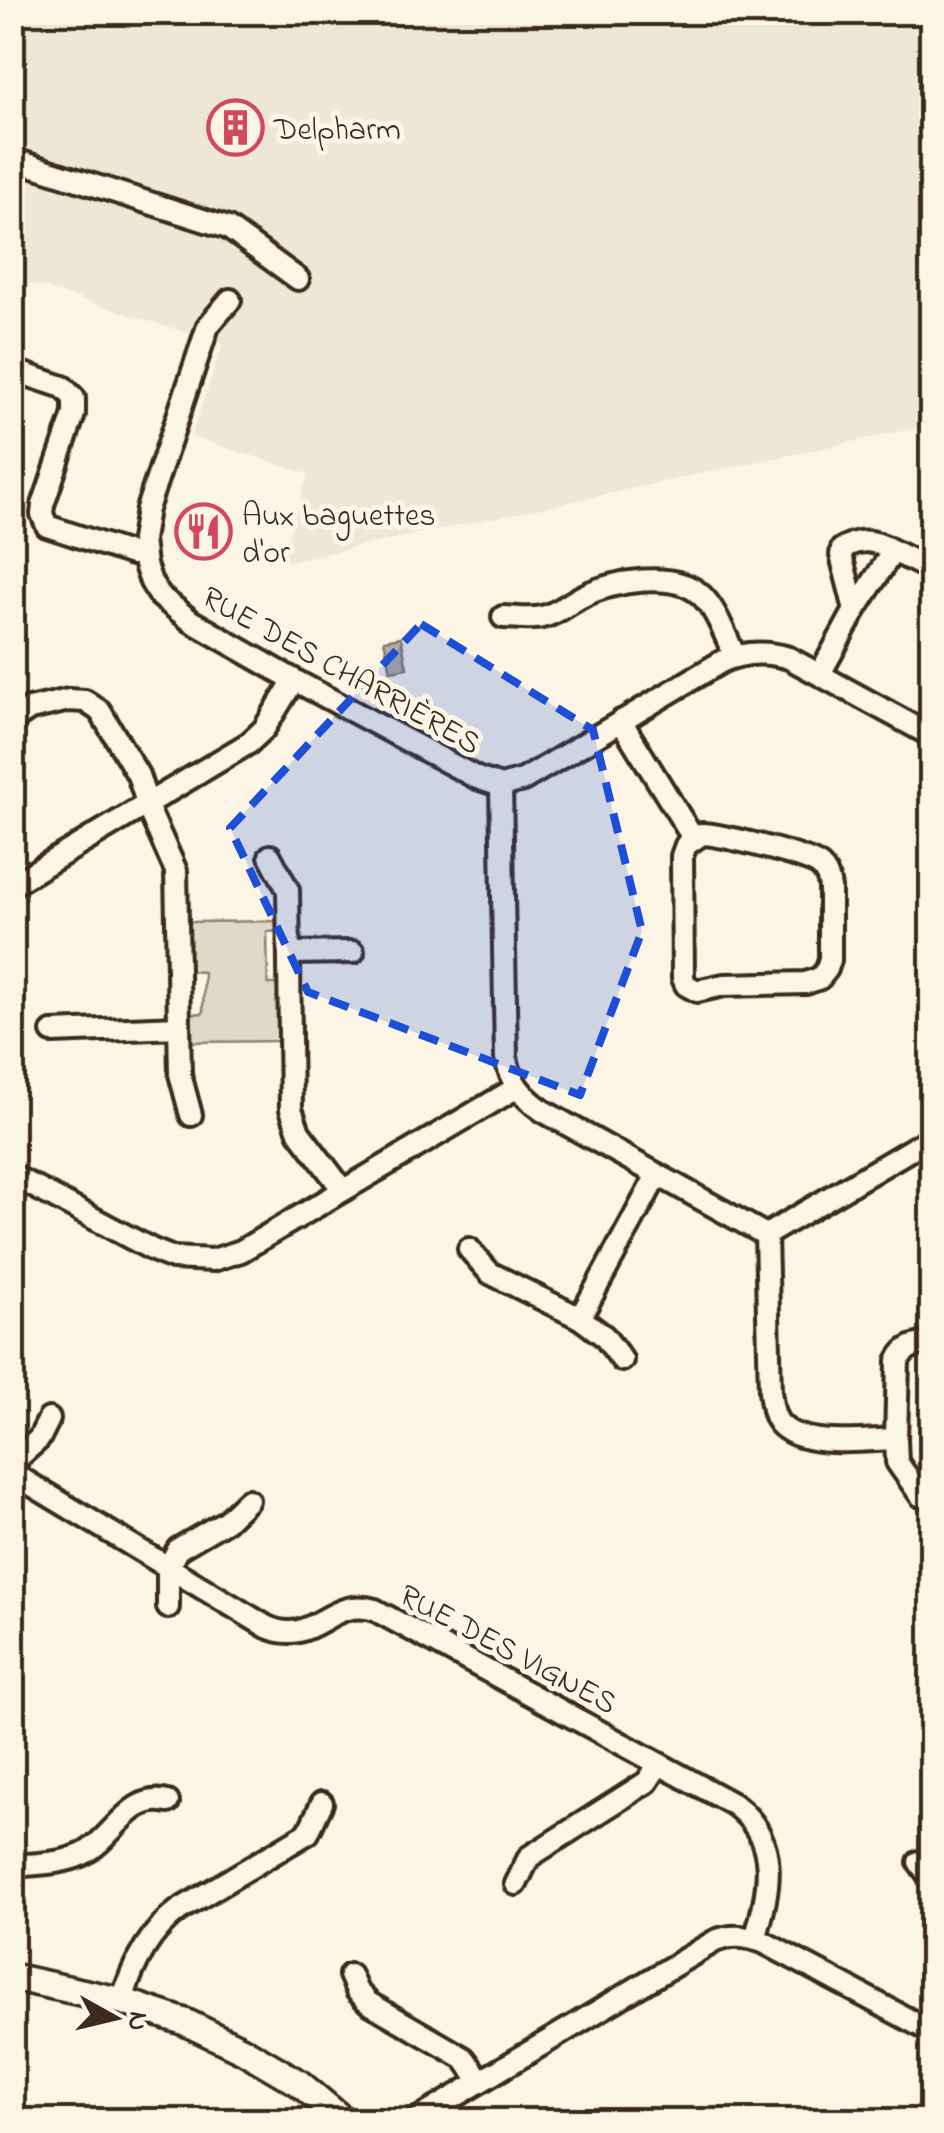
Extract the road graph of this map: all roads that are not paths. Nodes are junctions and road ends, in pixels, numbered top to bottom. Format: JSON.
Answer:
{"nodes":[{"id":1,"x":12,"y":159,"type":"edge"},
{"id":2,"x":298,"y":279,"type":"dead end"},
{"id":3,"x":230,"y":300,"type":"dead end"},
{"id":4,"x":12,"y":370,"type":"edge"},
{"id":5,"x":893,"y":550,"type":"junction"},
{"id":6,"x":143,"y":552,"type":"junction"},
{"id":7,"x":932,"y":570,"type":"edge"},
{"id":8,"x":855,"y":610,"type":"junction"},
{"id":9,"x":503,"y":617,"type":"dead end"},
{"id":10,"x":735,"y":656,"type":"junction"},
{"id":11,"x":820,"y":674,"type":"junction"},
{"id":12,"x":294,"y":680,"type":"junction"},
{"id":13,"x":12,"y":721,"type":"edge"},
{"id":14,"x":621,"y":721,"type":"junction"},
{"id":15,"x":932,"y":736,"type":"edge"},
{"id":16,"x":500,"y":786,"type":"junction"},
{"id":17,"x":146,"y":803,"type":"junction"},
{"id":18,"x":693,"y":838,"type":"junction"},
{"id":19,"x":270,"y":856,"type":"dead end"},
{"id":20,"x":12,"y":885,"type":"edge"},
{"id":21,"x":354,"y":952,"type":"dead end"},
{"id":22,"x":290,"y":953,"type":"junction"},
{"id":23,"x":179,"y":1027,"type":"junction"},
{"id":24,"x":52,"y":1032,"type":"dead end"},
{"id":25,"x":516,"y":1088,"type":"junction"},
{"id":26,"x":192,"y":1115,"type":"dead end"},
{"id":27,"x":932,"y":1136,"type":"edge"},
{"id":28,"x":657,"y":1174,"type":"junction"},
{"id":29,"x":12,"y":1175,"type":"edge"},
{"id":30,"x":344,"y":1190,"type":"junction"},
{"id":31,"x":766,"y":1234,"type":"junction"},
{"id":32,"x":469,"y":1249,"type":"dead end"},
{"id":33,"x":580,"y":1318,"type":"junction"},
{"id":34,"x":932,"y":1343,"type":"edge"},
{"id":35,"x":622,"y":1360,"type":"dead end"},
{"id":36,"x":49,"y":1420,"type":"dead end"},
{"id":37,"x":896,"y":1439,"type":"junction"},
{"id":38,"x":12,"y":1463,"type":"edge"},
{"id":39,"x":12,"y":1473,"type":"edge"},
{"id":40,"x":921,"y":1496,"type":"dead end"},
{"id":41,"x":248,"y":1500,"type":"dead end"},
{"id":42,"x":168,"y":1567,"type":"junction"},
{"id":43,"x":168,"y":1607,"type":"dead end"},
{"id":44,"x":659,"y":1764,"type":"junction"},
{"id":45,"x":168,"y":1802,"type":"dead end"},
{"id":46,"x":322,"y":1803,"type":"dead end"},
{"id":47,"x":919,"y":1862,"type":"dead end"},
{"id":48,"x":12,"y":1866,"type":"edge"},
{"id":49,"x":932,"y":1880,"type":"edge"},
{"id":50,"x":516,"y":1884,"type":"dead end"},
{"id":51,"x":755,"y":1939,"type":"junction"},
{"id":52,"x":350,"y":1974,"type":"dead end"},
{"id":53,"x":12,"y":1977,"type":"edge"},
{"id":54,"x":122,"y":2001,"type":"junction"},
{"id":55,"x":932,"y":2032,"type":"edge"},
{"id":56,"x":482,"y":2081,"type":"junction"},
{"id":57,"x":343,"y":2120,"type":"edge"},
{"id":58,"x":416,"y":2120,"type":"edge"}],
"edges":[{"from":1,"to":2,"type":"street"},
{"from":3,"to":6,"type":"street","name":"RUE DES CHARRIÈRES"},
{"from":4,"to":6,"type":"street"},
{"from":5,"to":7,"type":"street"},
{"from":5,"to":8,"type":"street"},
{"from":5,"to":8,"type":"street"},
{"from":6,"to":12,"type":"street","name":"RUE DES CHARRIÈRES"},
{"from":8,"to":11,"type":"street"},
{"from":9,"to":10,"type":"street"},
{"from":10,"to":11,"type":"street","name":"RUE DES CHARRIÈRES"},
{"from":10,"to":14,"type":"street","name":"RUE DES CHARRIÈRES"},
{"from":11,"to":15,"type":"street","name":"RUE DES CHARRIÈRES"},
{"from":12,"to":16,"type":"street","name":"RUE DES CHARRIÈRES"},
{"from":12,"to":17,"type":"street"},
{"from":13,"to":17,"type":"street"},
{"from":14,"to":16,"type":"street","name":"RUE DES CHARRIÈRES"},
{"from":14,"to":18,"type":"street"},
{"from":16,"to":25,"type":"street"},
{"from":17,"to":20,"type":"street"},
{"from":17,"to":23,"type":"street"},
{"from":18,"to":18,"type":"street"},
{"from":19,"to":22,"type":"street"},
{"from":21,"to":22,"type":"street"},
{"from":22,"to":30,"type":"street"},
{"from":23,"to":24,"type":"street"},
{"from":23,"to":26,"type":"street"},
{"from":25,"to":28,"type":"street"},
{"from":25,"to":30,"type":"street"},
{"from":27,"to":31,"type":"street"},
{"from":28,"to":31,"type":"street"},
{"from":28,"to":33,"type":"street"},
{"from":29,"to":30,"type":"street"},
{"from":31,"to":37,"type":"street"},
{"from":32,"to":33,"type":"street"},
{"from":33,"to":35,"type":"street"},
{"from":34,"to":37,"type":"street"},
{"from":36,"to":38,"type":"street"},
{"from":37,"to":40,"type":"street"},
{"from":39,"to":42,"type":"street","name":"RUE DES VIGNES"},
{"from":41,"to":42,"type":"street"},
{"from":42,"to":43,"type":"street"},
{"from":42,"to":44,"type":"street","name":"RUE DES VIGNES"},
{"from":44,"to":50,"type":"street"},
{"from":44,"to":51,"type":"street","name":"RUE DES VIGNES"},
{"from":45,"to":48,"type":"street"},
{"from":46,"to":54,"type":"street"},
{"from":47,"to":49,"type":"street"},
{"from":51,"to":55,"type":"street"},
{"from":51,"to":56,"type":"street"},
{"from":52,"to":56,"type":"street"},
{"from":53,"to":54,"type":"street"},
{"from":54,"to":57,"type":"street"},
{"from":56,"to":58,"type":"street"}]}
